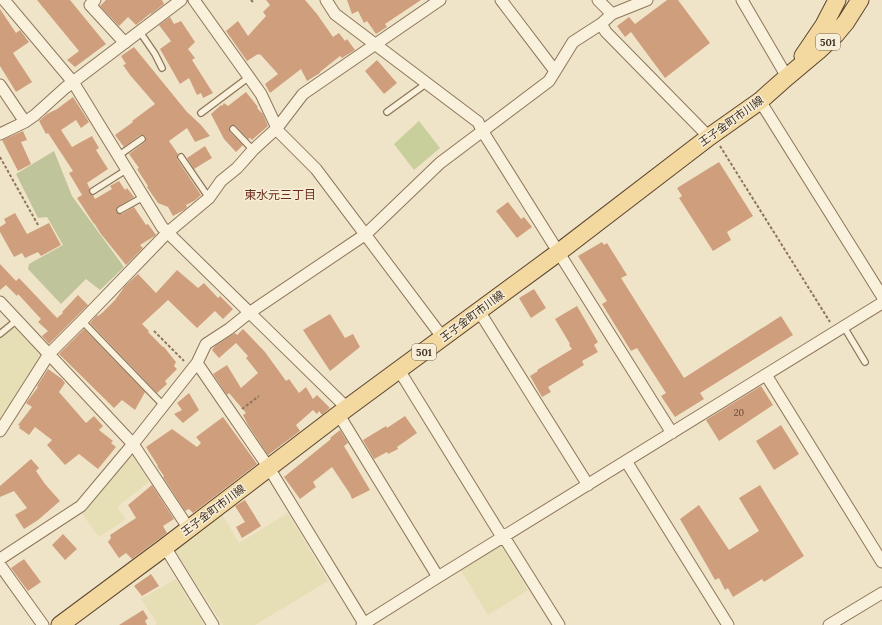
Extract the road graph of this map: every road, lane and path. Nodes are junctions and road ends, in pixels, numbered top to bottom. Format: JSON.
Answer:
{"nodes":[{"id":1,"x":4,"y":0,"type":"edge"},
{"id":2,"x":95,"y":0,"type":"edge"},
{"id":3,"x":181,"y":0,"type":"edge"},
{"id":4,"x":194,"y":0,"type":"edge"},
{"id":5,"x":326,"y":0,"type":"edge"},
{"id":6,"x":440,"y":0,"type":"edge"},
{"id":7,"x":501,"y":0,"type":"edge"},
{"id":8,"x":598,"y":0,"type":"edge"},
{"id":9,"x":647,"y":0,"type":"edge"},
{"id":10,"x":742,"y":0,"type":"edge"},
{"id":11,"x":837,"y":0,"type":"edge"},
{"id":12,"x":860,"y":0,"type":"edge"},
{"id":13,"x":612,"y":14,"type":"junction"},
{"id":14,"x":601,"y":24,"type":"junction"},
{"id":15,"x":140,"y":32,"type":"junction"},
{"id":16,"x":125,"y":43,"type":"junction"},
{"id":17,"x":376,"y":44,"type":"junction"},
{"id":18,"x":162,"y":68,"type":"dead end"},
{"id":19,"x":555,"y":71,"type":"junction"},
{"id":20,"x":249,"y":77,"type":"junction"},
{"id":21,"x":787,"y":77,"type":"junction"},
{"id":22,"x":73,"y":82,"type":"junction"},
{"id":23,"x":426,"y":84,"type":"junction"},
{"id":24,"x":0,"y":85,"type":"edge"},
{"id":25,"x":760,"y":101,"type":"junction"},
{"id":26,"x":387,"y":112,"type":"dead end"},
{"id":27,"x":201,"y":113,"type":"dead end"},
{"id":28,"x":25,"y":122,"type":"junction"},
{"id":29,"x":276,"y":128,"type":"junction"},
{"id":30,"x":233,"y":129,"type":"dead end"},
{"id":31,"x":483,"y":132,"type":"junction"},
{"id":32,"x":0,"y":134,"type":"edge"},
{"id":33,"x":142,"y":139,"type":"dead end"},
{"id":34,"x":714,"y":140,"type":"junction"},
{"id":35,"x":253,"y":150,"type":"junction"},
{"id":36,"x":118,"y":156,"type":"junction"},
{"id":37,"x":0,"y":157,"type":"edge"},
{"id":38,"x":181,"y":158,"type":"dead end"},
{"id":39,"x":126,"y":170,"type":"junction"},
{"id":40,"x":93,"y":191,"type":"dead end"},
{"id":41,"x":143,"y":197,"type":"junction"},
{"id":42,"x":209,"y":198,"type":"junction"},
{"id":43,"x":120,"y":210,"type":"dead end"},
{"id":44,"x":38,"y":225,"type":"dead end"},
{"id":45,"x":167,"y":233,"type":"junction"},
{"id":46,"x":366,"y":234,"type":"junction"},
{"id":47,"x":559,"y":252,"type":"junction"},
{"id":48,"x":882,"y":296,"type":"edge"},
{"id":49,"x":0,"y":302,"type":"edge"},
{"id":50,"x":882,"y":303,"type":"edge"},
{"id":51,"x":479,"y":311,"type":"junction"},
{"id":52,"x":249,"y":313,"type":"junction"},
{"id":53,"x":17,"y":320,"type":"junction"},
{"id":54,"x":82,"y":321,"type":"junction"},
{"id":55,"x":838,"y":326,"type":"junction"},
{"id":56,"x":154,"y":331,"type":"dead end"},
{"id":57,"x":0,"y":334,"type":"edge"},
{"id":58,"x":443,"y":338,"type":"junction"},
{"id":59,"x":49,"y":354,"type":"junction"},
{"id":60,"x":865,"y":362,"type":"dead end"},
{"id":61,"x":195,"y":366,"type":"junction"},
{"id":62,"x":399,"y":370,"type":"junction"},
{"id":63,"x":766,"y":375,"type":"junction"},
{"id":64,"x":259,"y":396,"type":"dead end"},
{"id":65,"x":163,"y":405,"type":"junction"},
{"id":66,"x":343,"y":412,"type":"junction"},
{"id":67,"x":232,"y":416,"type":"junction"},
{"id":68,"x":0,"y":431,"type":"edge"},
{"id":69,"x":672,"y":433,"type":"junction"},
{"id":70,"x":133,"y":444,"type":"junction"},
{"id":71,"x":626,"y":461,"type":"junction"},
{"id":72,"x":268,"y":468,"type":"junction"},
{"id":73,"x":588,"y":485,"type":"junction"},
{"id":74,"x":188,"y":529,"type":"junction"},
{"id":75,"x":504,"y":537,"type":"junction"},
{"id":76,"x":165,"y":547,"type":"junction"},
{"id":77,"x":0,"y":559,"type":"edge"},
{"id":78,"x":882,"y":562,"type":"edge"},
{"id":79,"x":0,"y":565,"type":"edge"},
{"id":80,"x":438,"y":577,"type":"junction"},
{"id":81,"x":882,"y":593,"type":"edge"},
{"id":82,"x":364,"y":624,"type":"edge"},
{"id":83,"x":43,"y":625,"type":"edge"},
{"id":84,"x":60,"y":625,"type":"edge"},
{"id":85,"x":213,"y":625,"type":"edge"},
{"id":86,"x":559,"y":625,"type":"edge"},
{"id":87,"x":728,"y":625,"type":"edge"},
{"id":88,"x":829,"y":625,"type":"edge"}],
"edges":[{"from":1,"to":22,"type":"street"},
{"from":2,"to":16,"type":"street"},
{"from":3,"to":15,"type":"street"},
{"from":4,"to":20,"type":"street"},
{"from":5,"to":17,"type":"street"},
{"from":6,"to":17,"type":"street"},
{"from":7,"to":19,"type":"street"},
{"from":8,"to":13,"type":"street"},
{"from":9,"to":13,"type":"street"},
{"from":10,"to":21,"type":"street"},
{"from":11,"to":21,"type":"main road","name":"王子金町市川線","number":"501"},
{"from":12,"to":21,"type":"main road","name":"王子金町市川線","number":"501"},
{"from":13,"to":14,"type":"street"},
{"from":14,"to":19,"type":"street"},
{"from":14,"to":34,"type":"street"},
{"from":15,"to":16,"type":"street"},
{"from":15,"to":18,"type":"lane"},
{"from":16,"to":22,"type":"street"},
{"from":17,"to":23,"type":"street"},
{"from":17,"to":29,"type":"street"},
{"from":19,"to":31,"type":"street"},
{"from":20,"to":27,"type":"lane"},
{"from":20,"to":29,"type":"street"},
{"from":21,"to":25,"type":"main road","name":"王子金町市川線","number":"501"},
{"from":22,"to":28,"type":"street"},
{"from":22,"to":36,"type":"street"},
{"from":23,"to":26,"type":"lane"},
{"from":23,"to":31,"type":"street"},
{"from":24,"to":28,"type":"street"},
{"from":25,"to":34,"type":"main road","name":"王子金町市川線","number":"501"},
{"from":25,"to":48,"type":"street"},
{"from":28,"to":32,"type":"street"},
{"from":29,"to":35,"type":"street"},
{"from":29,"to":46,"type":"street"},
{"from":30,"to":35,"type":"lane"},
{"from":31,"to":46,"type":"street"},
{"from":31,"to":47,"type":"street"},
{"from":33,"to":36,"type":"lane"},
{"from":34,"to":47,"type":"main road","name":"王子金町市川線","number":"501"},
{"from":34,"to":55,"type":"path"},
{"from":35,"to":42,"type":"street"},
{"from":36,"to":39,"type":"street"},
{"from":37,"to":44,"type":"path"},
{"from":38,"to":42,"type":"lane"},
{"from":39,"to":40,"type":"lane"},
{"from":39,"to":41,"type":"street"},
{"from":41,"to":43,"type":"lane"},
{"from":41,"to":45,"type":"street"},
{"from":42,"to":45,"type":"street"},
{"from":45,"to":52,"type":"street"},
{"from":45,"to":54,"type":"street"},
{"from":46,"to":52,"type":"street"},
{"from":46,"to":58,"type":"street"},
{"from":47,"to":51,"type":"main road","name":"王子金町市川線","number":"501"},
{"from":47,"to":69,"type":"street"},
{"from":49,"to":53,"type":"street"},
{"from":50,"to":55,"type":"street"},
{"from":51,"to":58,"type":"main road","name":"王子金町市川線","number":"501"},
{"from":51,"to":73,"type":"street"},
{"from":52,"to":61,"type":"street"},
{"from":52,"to":66,"type":"street"},
{"from":53,"to":57,"type":"lane"},
{"from":53,"to":59,"type":"street"},
{"from":54,"to":59,"type":"street"},
{"from":54,"to":65,"type":"lane"},
{"from":55,"to":60,"type":"lane"},
{"from":55,"to":63,"type":"street"},
{"from":56,"to":61,"type":"path"},
{"from":58,"to":62,"type":"main road","name":"王子金町市川線","number":"501"},
{"from":59,"to":68,"type":"street"},
{"from":59,"to":70,"type":"street"},
{"from":61,"to":65,"type":"street"},
{"from":61,"to":67,"type":"street"},
{"from":62,"to":66,"type":"main road","name":"王子金町市川線","number":"501"},
{"from":62,"to":75,"type":"street"},
{"from":63,"to":69,"type":"street"},
{"from":63,"to":78,"type":"street"},
{"from":64,"to":67,"type":"path"},
{"from":65,"to":70,"type":"street"},
{"from":66,"to":72,"type":"main road","name":"王子金町市川線","number":"501"},
{"from":66,"to":80,"type":"street"},
{"from":67,"to":72,"type":"street"},
{"from":69,"to":71,"type":"street"},
{"from":70,"to":74,"type":"street"},
{"from":70,"to":77,"type":"street"},
{"from":71,"to":73,"type":"street"},
{"from":71,"to":87,"type":"street"},
{"from":72,"to":74,"type":"main road","name":"王子金町市川線","number":"501"},
{"from":72,"to":82,"type":"street"},
{"from":73,"to":75,"type":"street"},
{"from":74,"to":76,"type":"main road","name":"王子金町市川線","number":"501"},
{"from":75,"to":80,"type":"street"},
{"from":75,"to":86,"type":"street"},
{"from":76,"to":84,"type":"main road","name":"王子金町市川線","number":"501"},
{"from":76,"to":85,"type":"street"},
{"from":79,"to":83,"type":"street"},
{"from":80,"to":82,"type":"street"},
{"from":81,"to":88,"type":"street"}]}
